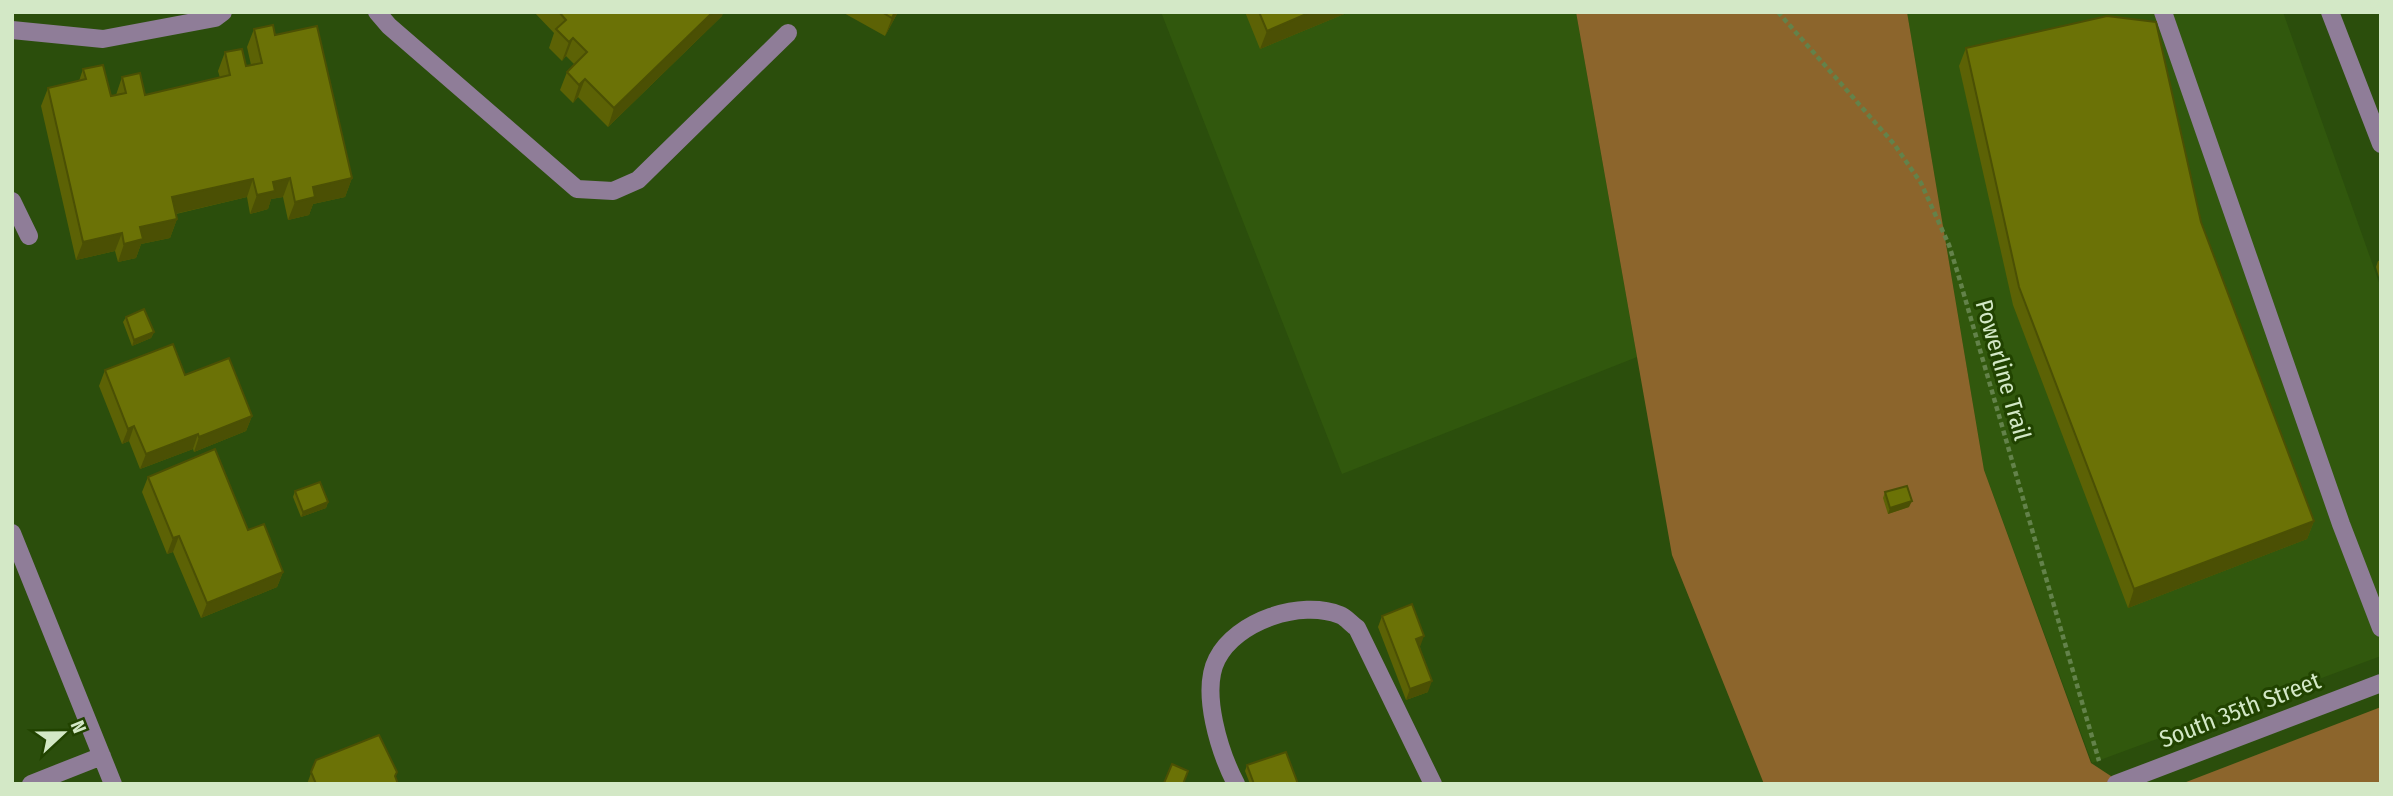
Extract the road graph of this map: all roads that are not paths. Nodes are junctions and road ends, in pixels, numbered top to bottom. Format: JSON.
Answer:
{"nodes":[{"id":1,"x":223,"y":12,"type":"edge"},
{"id":2,"x":377,"y":12,"type":"edge"},
{"id":3,"x":2163,"y":12,"type":"edge"},
{"id":4,"x":2330,"y":12,"type":"edge"},
{"id":5,"x":12,"y":30,"type":"edge"},
{"id":6,"x":788,"y":33,"type":"dead end"},
{"id":7,"x":2381,"y":144,"type":"edge"},
{"id":8,"x":12,"y":201,"type":"edge"},
{"id":9,"x":29,"y":236,"type":"dead end"},
{"id":10,"x":12,"y":533,"type":"edge"},
{"id":11,"x":2381,"y":628,"type":"edge"},
{"id":12,"x":2381,"y":683,"type":"edge"},
{"id":13,"x":102,"y":756,"type":"junction"},
{"id":14,"x":31,"y":784,"type":"edge"},
{"id":15,"x":113,"y":784,"type":"edge"},
{"id":16,"x":1236,"y":784,"type":"edge"},
{"id":17,"x":1433,"y":784,"type":"edge"},
{"id":18,"x":2116,"y":784,"type":"edge"}],
"edges":[{"from":1,"to":5,"type":"street"},
{"from":2,"to":6,"type":"street"},
{"from":3,"to":11,"type":"street"},
{"from":4,"to":7,"type":"street"},
{"from":8,"to":9,"type":"street"},
{"from":10,"to":13,"type":"street"},
{"from":12,"to":18,"type":"street","name":"South 35th Street"},
{"from":13,"to":14,"type":"street"},
{"from":13,"to":15,"type":"street"},
{"from":16,"to":17,"type":"street"}]}
